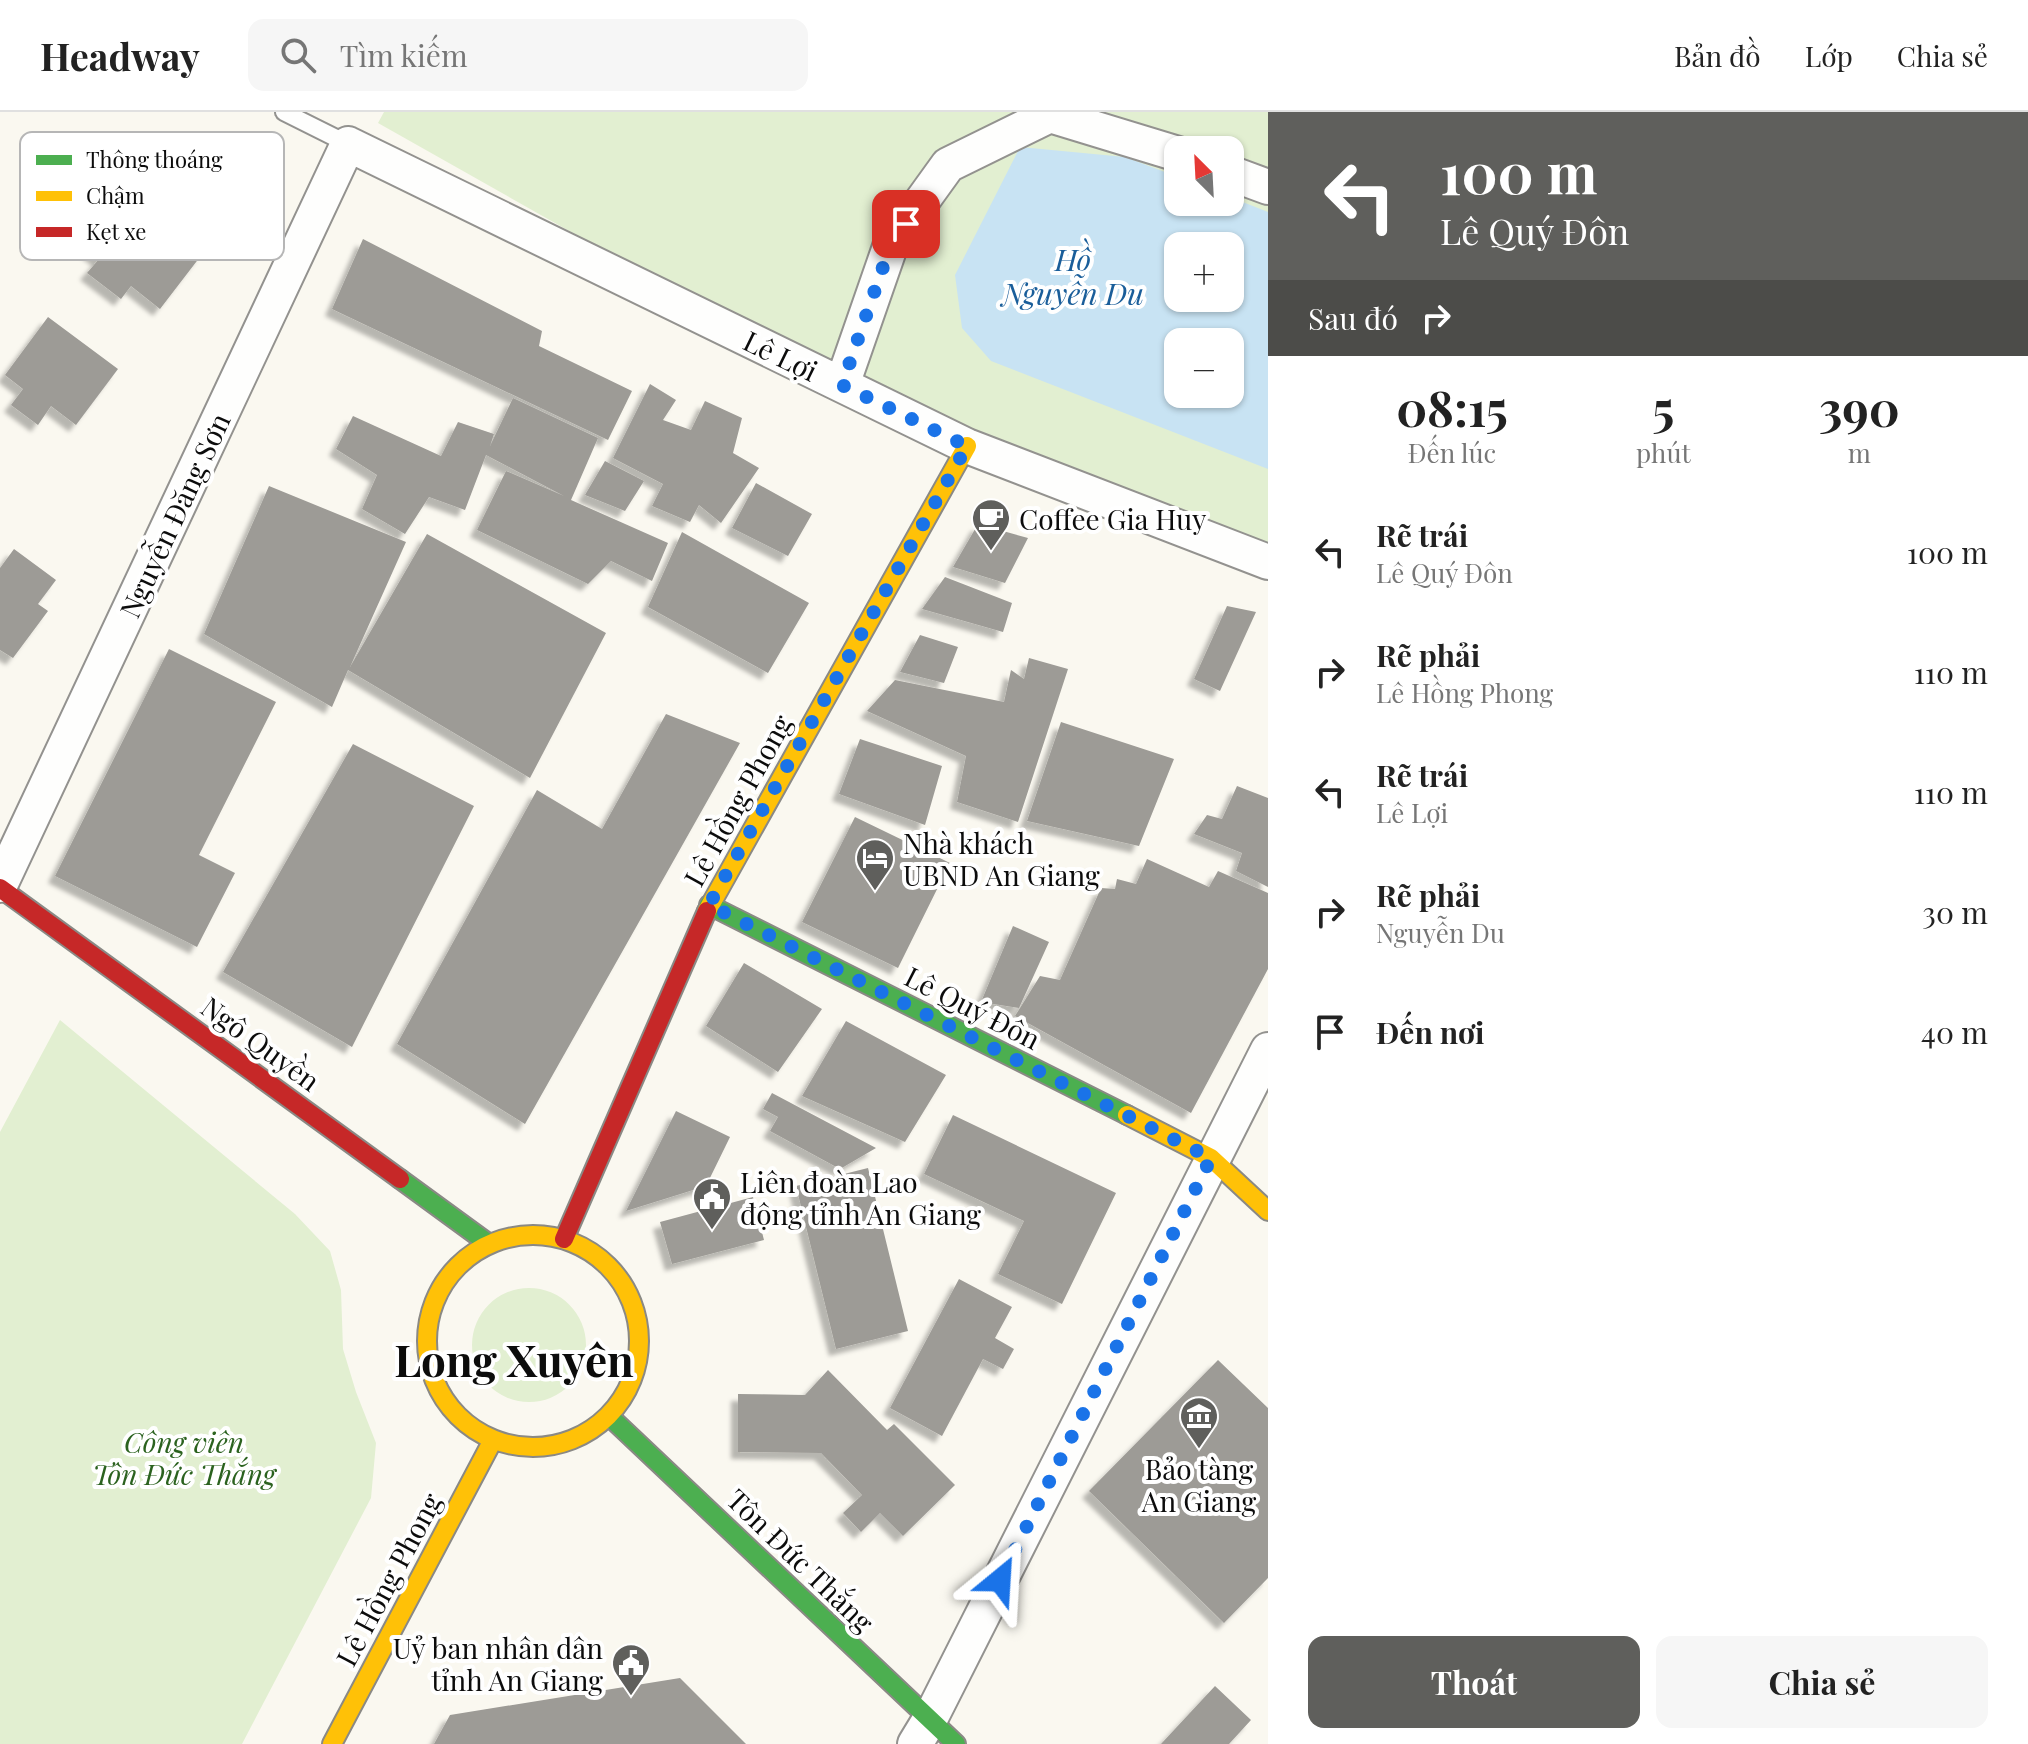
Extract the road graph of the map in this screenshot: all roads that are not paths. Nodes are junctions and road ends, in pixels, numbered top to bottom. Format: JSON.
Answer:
{"nodes":[{"id":1,"x":284,"y":112,"type":"edge"},
{"id":2,"x":348,"y":144,"type":"junction"},
{"id":3,"x":1164,"y":150,"type":"edge"},
{"id":4,"x":1244,"y":178,"type":"edge"},
{"id":5,"x":1268,"y":187,"type":"edge"},
{"id":6,"x":842,"y":385,"type":"junction"},
{"id":7,"x":967,"y":446,"type":"junction"},
{"id":8,"x":1268,"y":562,"type":"edge"},
{"id":9,"x":0,"y":886,"type":"edge"},
{"id":10,"x":709,"y":905,"type":"junction"},
{"id":11,"x":1268,"y":1050,"type":"edge"},
{"id":12,"x":1211,"y":1158,"type":"junction"},
{"id":13,"x":1268,"y":1211,"type":"edge"},
{"id":14,"x":564,"y":1239,"type":"junction"},
{"id":15,"x":489,"y":1244,"type":"junction"},
{"id":16,"x":609,"y":1416,"type":"junction"},
{"id":17,"x":493,"y":1440,"type":"junction"},
{"id":18,"x":922,"y":1732,"type":"edge"},
{"id":19,"x":332,"y":1744,"type":"edge"},
{"id":20,"x":956,"y":1744,"type":"edge"}],
"edges":[{"from":1,"to":2,"type":"lane"},
{"from":2,"to":6,"type":"street","name":"Lê Lợi"},
{"from":2,"to":9,"type":"street","name":"Nguyễn Đăng Sơn"},
{"from":3,"to":6,"type":"street"},
{"from":4,"to":5,"type":"street"},
{"from":6,"to":7,"type":"street","name":"Lê Lợi"},
{"from":7,"to":8,"type":"street","name":"Lê Lợi"},
{"from":7,"to":10,"type":"street","name":"Lê Hồng Phong"},
{"from":9,"to":15,"type":"street","name":"Ngô Quyền"},
{"from":10,"to":12,"type":"street","name":"Lê Quý Đôn"},
{"from":10,"to":14,"type":"street","name":"Lê Hồng Phong"},
{"from":11,"to":12,"type":"street"},
{"from":12,"to":13,"type":"street","name":"Lê Quý Đôn"},
{"from":12,"to":18,"type":"street"},
{"from":14,"to":15,"type":"street"},
{"from":14,"to":16,"type":"street"},
{"from":15,"to":17,"type":"street"},
{"from":16,"to":17,"type":"street"},
{"from":16,"to":18,"type":"street","name":"Tôn Đức Thắng"},
{"from":17,"to":19,"type":"street","name":"Lê Hồng Phong"},
{"from":18,"to":20,"type":"street","name":"Tôn Đức Thắng"}]}
